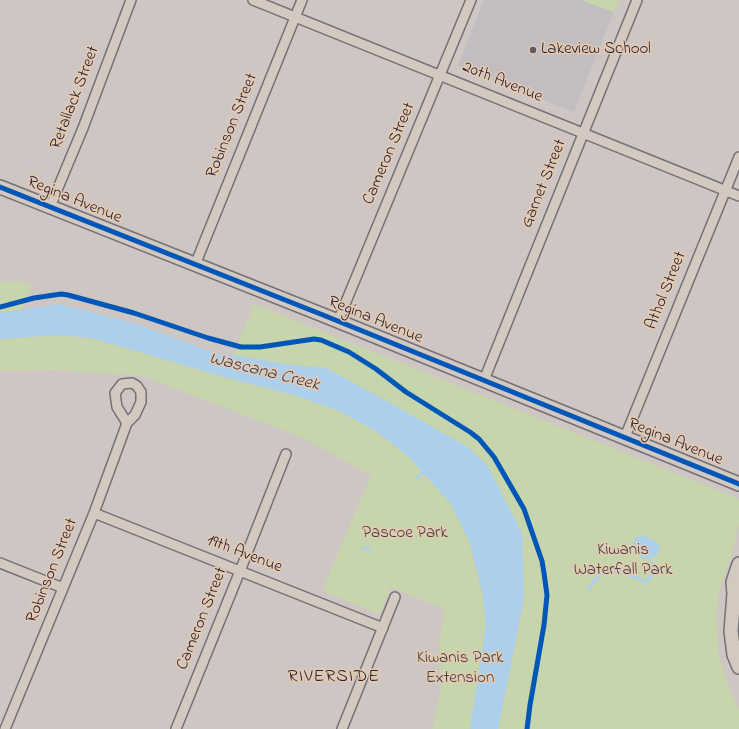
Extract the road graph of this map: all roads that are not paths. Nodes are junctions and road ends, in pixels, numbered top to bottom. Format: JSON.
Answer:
{"nodes":[{"id":1,"x":131,"y":0,"type":"edge"},
{"id":2,"x":253,"y":0,"type":"edge"},
{"id":3,"x":302,"y":0,"type":"edge"},
{"id":4,"x":471,"y":0,"type":"edge"},
{"id":5,"x":637,"y":0,"type":"edge"},
{"id":6,"x":295,"y":17,"type":"junction"},
{"id":7,"x":440,"y":75,"type":"junction"},
{"id":8,"x":583,"y":133,"type":"junction"},
{"id":9,"x":739,"y":157,"type":"edge"},
{"id":10,"x":0,"y":187,"type":"edge"},
{"id":11,"x":726,"y":190,"type":"junction"},
{"id":12,"x":739,"y":196,"type":"edge"},
{"id":13,"x":50,"y":207,"type":"junction"},
{"id":14,"x":195,"y":265,"type":"junction"},
{"id":15,"x":338,"y":321,"type":"junction"},
{"id":16,"x":484,"y":380,"type":"junction"},
{"id":17,"x":128,"y":423,"type":"dead end"},
{"id":18,"x":625,"y":437,"type":"junction"},
{"id":19,"x":286,"y":454,"type":"dead end"},
{"id":20,"x":739,"y":484,"type":"edge"},
{"id":21,"x":94,"y":513,"type":"junction"},
{"id":22,"x":0,"y":563,"type":"edge"},
{"id":23,"x":739,"y":564,"type":"edge"},
{"id":24,"x":240,"y":571,"type":"junction"},
{"id":25,"x":63,"y":588,"type":"junction"},
{"id":26,"x":737,"y":591,"type":"edge"},
{"id":27,"x":395,"y":597,"type":"dead end"},
{"id":28,"x":383,"y":628,"type":"junction"},
{"id":29,"x":739,"y":667,"type":"edge"},
{"id":30,"x":5,"y":729,"type":"edge"},
{"id":31,"x":176,"y":729,"type":"edge"},
{"id":32,"x":342,"y":729,"type":"edge"}],
"edges":[{"from":1,"to":13,"type":"street","name":"Retallack Street"},
{"from":2,"to":6,"type":"street","name":"20th Avenue"},
{"from":3,"to":6,"type":"street","name":"Robinson Street"},
{"from":4,"to":7,"type":"street","name":"Cameron Street"},
{"from":5,"to":8,"type":"street","name":"Garnet Street"},
{"from":6,"to":7,"type":"street","name":"20th Avenue"},
{"from":6,"to":14,"type":"street","name":"Robinson Street"},
{"from":7,"to":8,"type":"street","name":"20th Avenue"},
{"from":7,"to":15,"type":"street","name":"Cameron Street"},
{"from":8,"to":11,"type":"street","name":"20th Avenue"},
{"from":8,"to":16,"type":"street","name":"Garnet Street"},
{"from":9,"to":11,"type":"street","name":"Athol Street"},
{"from":10,"to":13,"type":"street","name":"Regina Avenue"},
{"from":11,"to":12,"type":"street","name":"20th Avenue"},
{"from":11,"to":18,"type":"street","name":"Athol Street"},
{"from":13,"to":14,"type":"street","name":"Regina Avenue"},
{"from":14,"to":15,"type":"street","name":"Regina Avenue"},
{"from":15,"to":16,"type":"street","name":"Regina Avenue"},
{"from":16,"to":18,"type":"street","name":"Regina Avenue"},
{"from":17,"to":21,"type":"street","name":"Robinson Street"},
{"from":18,"to":20,"type":"street","name":"Regina Avenue"},
{"from":19,"to":24,"type":"street","name":"Cameron Street"},
{"from":21,"to":24,"type":"street","name":"19th Avenue"},
{"from":21,"to":25,"type":"street","name":"Robinson Street"},
{"from":22,"to":25,"type":"street"},
{"from":23,"to":26,"type":"street"},
{"from":24,"to":28,"type":"street","name":"19th Avenue"},
{"from":24,"to":31,"type":"street","name":"Cameron Street"},
{"from":25,"to":30,"type":"street","name":"Robinson Street"},
{"from":26,"to":29,"type":"street"},
{"from":27,"to":28,"type":"street"},
{"from":28,"to":32,"type":"street"}]}
